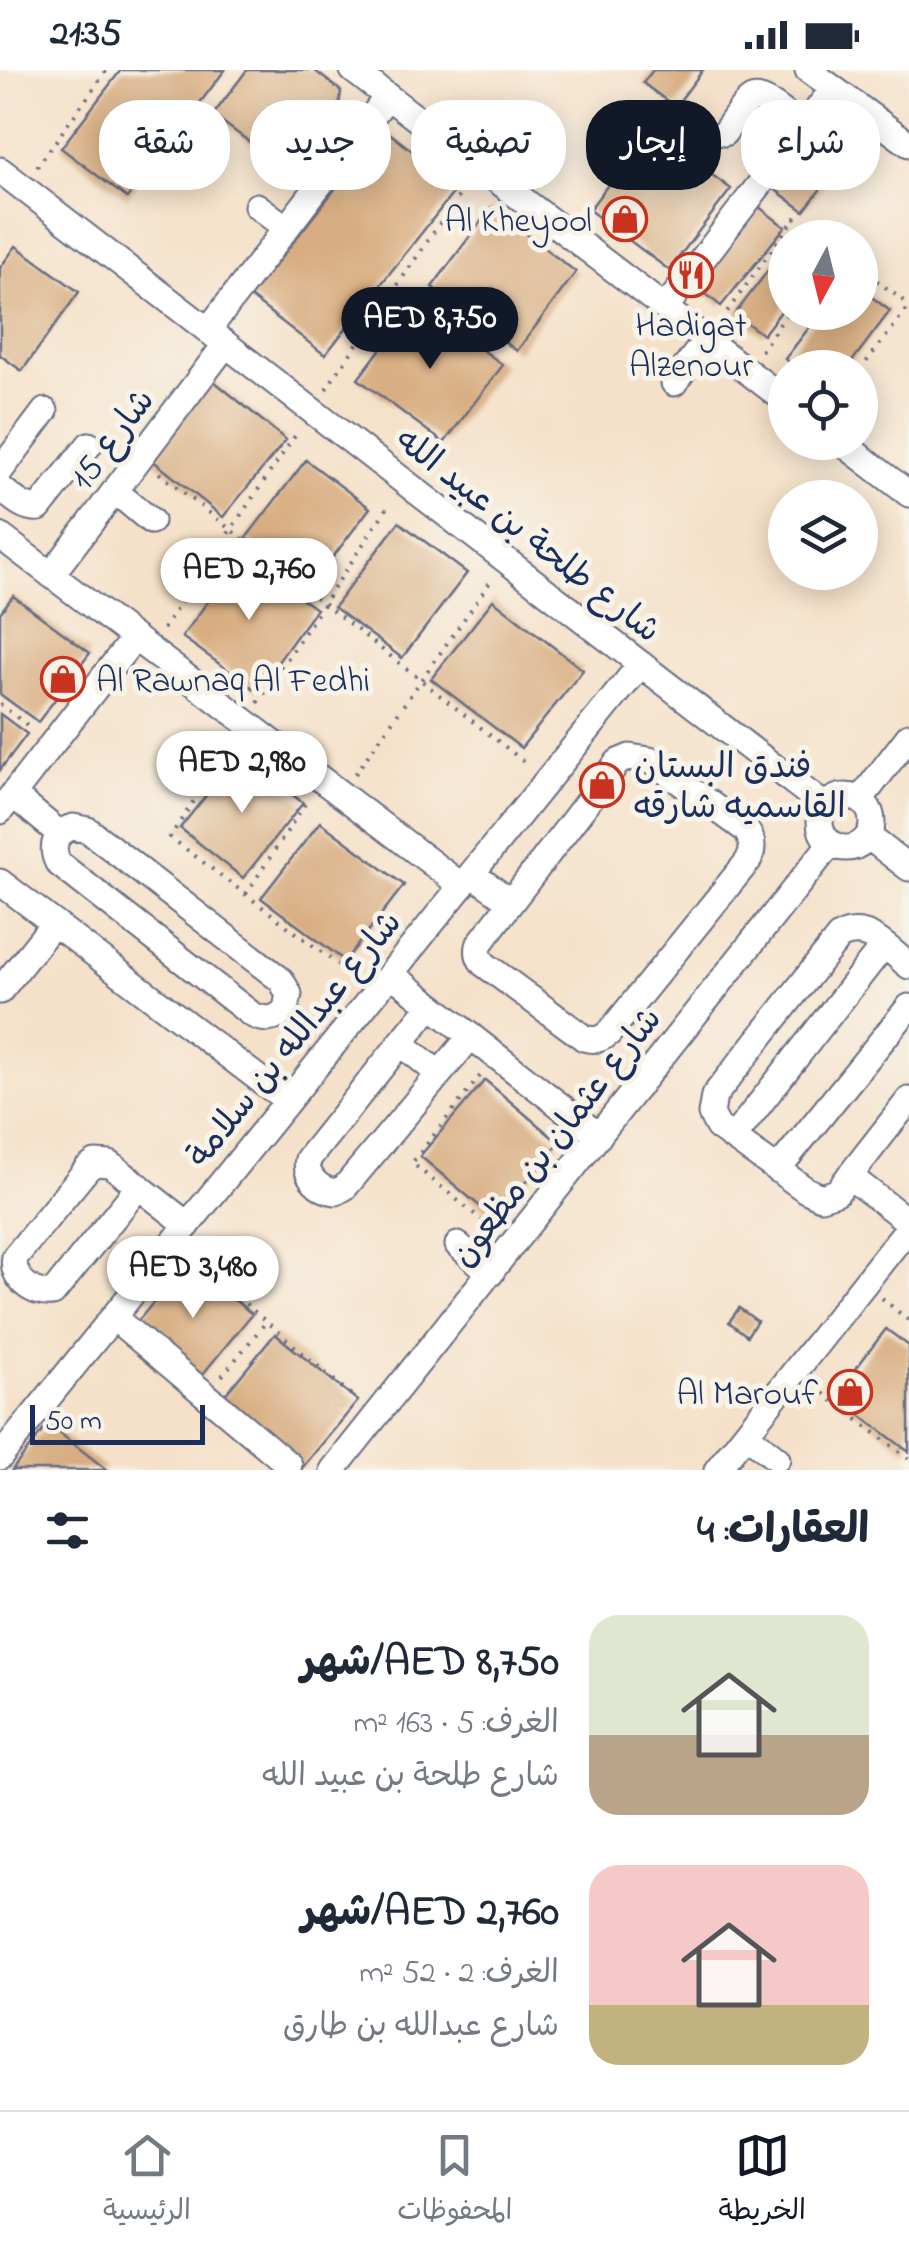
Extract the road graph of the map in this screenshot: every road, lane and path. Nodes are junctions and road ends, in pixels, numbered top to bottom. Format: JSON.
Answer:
{"nodes":[{"id":1,"x":107,"y":70,"type":"edge"},
{"id":2,"x":353,"y":70,"type":"edge"},
{"id":3,"x":808,"y":70,"type":"edge"},
{"id":4,"x":832,"y":89,"type":"junction"},
{"id":5,"x":387,"y":96,"type":"junction"},
{"id":6,"x":824,"y":100,"type":"edge"},
{"id":7,"x":741,"y":112,"type":"edge"},
{"id":8,"x":411,"y":114,"type":"edge"},
{"id":9,"x":724,"y":132,"type":"dead end"},
{"id":10,"x":908,"y":142,"type":"edge"},
{"id":11,"x":0,"y":170,"type":"edge"},
{"id":12,"x":23,"y":188,"type":"junction"},
{"id":13,"x":511,"y":190,"type":"edge"},
{"id":14,"x":755,"y":190,"type":"edge"},
{"id":15,"x":258,"y":206,"type":"dead end"},
{"id":16,"x":286,"y":228,"type":"junction"},
{"id":17,"x":768,"y":255,"type":"edge"},
{"id":18,"x":878,"y":282,"type":"edge"},
{"id":19,"x":909,"y":306,"type":"edge"},
{"id":20,"x":665,"y":308,"type":"junction"},
{"id":21,"x":775,"y":330,"type":"edge"},
{"id":22,"x":217,"y":337,"type":"junction"},
{"id":23,"x":706,"y":340,"type":"junction"},
{"id":24,"x":875,"y":350,"type":"edge"},
{"id":25,"x":747,"y":371,"type":"junction"},
{"id":26,"x":674,"y":383,"type":"dead end"},
{"id":27,"x":768,"y":387,"type":"edge"},
{"id":28,"x":45,"y":411,"type":"dead end"},
{"id":29,"x":88,"y":445,"type":"dead end"},
{"id":30,"x":140,"y":458,"type":"junction"},
{"id":31,"x":865,"y":460,"type":"edge"},
{"id":32,"x":2,"y":489,"type":"edge"},
{"id":33,"x":115,"y":491,"type":"junction"},
{"id":34,"x":909,"y":494,"type":"edge"},
{"id":35,"x":151,"y":521,"type":"dead end"},
{"id":36,"x":0,"y":536,"type":"edge"},
{"id":37,"x":506,"y":560,"type":"junction"},
{"id":38,"x":52,"y":575,"type":"junction"},
{"id":39,"x":134,"y":638,"type":"junction"},
{"id":40,"x":642,"y":664,"type":"junction"},
{"id":41,"x":421,"y":680,"type":"junction"},
{"id":42,"x":0,"y":704,"type":"edge"},
{"id":43,"x":909,"y":736,"type":"edge"},
{"id":44,"x":52,"y":745,"type":"junction"},
{"id":45,"x":548,"y":780,"type":"junction"},
{"id":46,"x":331,"y":787,"type":"junction"},
{"id":47,"x":860,"y":800,"type":"junction"},
{"id":48,"x":6,"y":803,"type":"edge"},
{"id":49,"x":826,"y":807,"type":"junction"},
{"id":50,"x":60,"y":834,"type":"junction"},
{"id":51,"x":868,"y":837,"type":"junction"},
{"id":52,"x":831,"y":844,"type":"junction"},
{"id":53,"x":909,"y":868,"type":"edge"},
{"id":54,"x":467,"y":880,"type":"junction"},
{"id":55,"x":0,"y":882,"type":"edge"},
{"id":56,"x":246,"y":894,"type":"dead end"},
{"id":57,"x":510,"y":902,"type":"junction"},
{"id":58,"x":54,"y":922,"type":"junction"},
{"id":59,"x":884,"y":945,"type":"junction"},
{"id":60,"x":909,"y":966,"type":"edge"},
{"id":61,"x":391,"y":974,"type":"junction"},
{"id":62,"x":0,"y":992,"type":"edge"},
{"id":63,"x":431,"y":1005,"type":"junction"},
{"id":64,"x":909,"y":1006,"type":"edge"},
{"id":65,"x":471,"y":1036,"type":"junction"},
{"id":66,"x":401,"y":1043,"type":"junction"},
{"id":67,"x":496,"y":1055,"type":"junction"},
{"id":68,"x":439,"y":1074,"type":"junction"},
{"id":69,"x":909,"y":1100,"type":"edge"},
{"id":70,"x":288,"y":1101,"type":"junction"},
{"id":71,"x":600,"y":1136,"type":"junction"},
{"id":72,"x":733,"y":1138,"type":"junction"},
{"id":73,"x":777,"y":1170,"type":"junction"},
{"id":74,"x":850,"y":1176,"type":"junction"},
{"id":75,"x":139,"y":1186,"type":"junction"},
{"id":76,"x":909,"y":1224,"type":"edge"},
{"id":77,"x":181,"y":1233,"type":"junction"},
{"id":78,"x":458,"y":1245,"type":"dead end"},
{"id":79,"x":513,"y":1246,"type":"junction"},
{"id":80,"x":491,"y":1273,"type":"junction"},
{"id":81,"x":865,"y":1284,"type":"junction"},
{"id":82,"x":113,"y":1317,"type":"junction"},
{"id":83,"x":266,"y":1322,"type":"junction"},
{"id":84,"x":909,"y":1322,"type":"edge"},
{"id":85,"x":795,"y":1372,"type":"junction"},
{"id":86,"x":206,"y":1396,"type":"junction"},
{"id":87,"x":376,"y":1416,"type":"junction"},
{"id":88,"x":746,"y":1434,"type":"junction"},
{"id":89,"x":0,"y":1456,"type":"edge"},
{"id":90,"x":777,"y":1458,"type":"dead end"},
{"id":91,"x":909,"y":1459,"type":"edge"},
{"id":92,"x":288,"y":1465,"type":"dead end"},
{"id":93,"x":333,"y":1470,"type":"edge"},
{"id":94,"x":717,"y":1470,"type":"edge"}],
"edges":[{"from":1,"to":12,"type":"path"},
{"from":2,"to":5,"type":"street"},
{"from":3,"to":4,"type":"street"},
{"from":4,"to":6,"type":"street"},
{"from":4,"to":10,"type":"street"},
{"from":5,"to":8,"type":"street"},
{"from":5,"to":16,"type":"street","name":"شارع 15"},
{"from":7,"to":9,"type":"street"},
{"from":11,"to":12,"type":"street","name":"شارع طلحة بن عبيد الله"},
{"from":12,"to":22,"type":"street","name":"شارع طلحة بن عبيد الله"},
{"from":13,"to":20,"type":"street"},
{"from":14,"to":20,"type":"street"},
{"from":15,"to":16,"type":"street"},
{"from":16,"to":22,"type":"street","name":"شارع 15"},
{"from":17,"to":23,"type":"path"},
{"from":18,"to":19,"type":"path"},
{"from":19,"to":24,"type":"path"},
{"from":20,"to":23,"type":"street"},
{"from":21,"to":25,"type":"path"},
{"from":22,"to":30,"type":"street","name":"شارع 15"},
{"from":22,"to":37,"type":"street","name":"شارع طلحة بن عبيد الله"},
{"from":23,"to":25,"type":"street"},
{"from":23,"to":26,"type":"street"},
{"from":25,"to":27,"type":"street"},
{"from":28,"to":32,"type":"street"},
{"from":29,"to":32,"type":"street"},
{"from":30,"to":33,"type":"street","name":"شارع 15"},
{"from":30,"to":41,"type":"path"},
{"from":31,"to":34,"type":"street"},
{"from":33,"to":35,"type":"street"},
{"from":33,"to":38,"type":"street","name":"شارع 15"},
{"from":36,"to":38,"type":"street"},
{"from":37,"to":40,"type":"street","name":"شارع طلحة بن عبيد الله"},
{"from":37,"to":41,"type":"path"},
{"from":38,"to":39,"type":"street"},
{"from":39,"to":44,"type":"street"},
{"from":39,"to":46,"type":"street"},
{"from":40,"to":45,"type":"street","name":"شارع عبدالله بن سلامة"},
{"from":40,"to":49,"type":"street","name":"شارع طلحة بن عبيد الله"},
{"from":41,"to":45,"type":"path"},
{"from":41,"to":46,"type":"path"},
{"from":42,"to":44,"type":"path"},
{"from":43,"to":47,"type":"street"},
{"from":44,"to":48,"type":"street"},
{"from":45,"to":54,"type":"street","name":"شارع عبدالله بن سلامة"},
{"from":46,"to":54,"type":"street"},
{"from":46,"to":56,"type":"path"},
{"from":47,"to":49,"type":"street"},
{"from":47,"to":51,"type":"street"},
{"from":48,"to":50,"type":"street"},
{"from":49,"to":52,"type":"street"},
{"from":50,"to":50,"type":"street"},
{"from":51,"to":52,"type":"street"},
{"from":51,"to":53,"type":"street"},
{"from":52,"to":71,"type":"street","name":"شارع عثمان بن مظعون"},
{"from":54,"to":57,"type":"street"},
{"from":54,"to":61,"type":"street","name":"شارع عبدالله بن سلامة"},
{"from":55,"to":58,"type":"street"},
{"from":57,"to":57,"type":"street"},
{"from":58,"to":62,"type":"street"},
{"from":58,"to":70,"type":"street"},
{"from":59,"to":60,"type":"street"},
{"from":59,"to":72,"type":"street"},
{"from":59,"to":72,"type":"street"},
{"from":61,"to":63,"type":"street"},
{"from":61,"to":70,"type":"street","name":"شارع عبدالله بن سلامة"},
{"from":63,"to":65,"type":"street"},
{"from":63,"to":66,"type":"street"},
{"from":64,"to":73,"type":"street"},
{"from":65,"to":67,"type":"street"},
{"from":65,"to":68,"type":"street"},
{"from":66,"to":68,"type":"street"},
{"from":66,"to":68,"type":"street"},
{"from":67,"to":71,"type":"street"},
{"from":67,"to":79,"type":"path"},
{"from":69,"to":74,"type":"street"},
{"from":70,"to":77,"type":"street","name":"شارع عبدالله بن سلامة"},
{"from":71,"to":79,"type":"street","name":"شارع عثمان بن مظعون"},
{"from":72,"to":73,"type":"street"},
{"from":73,"to":74,"type":"street"},
{"from":74,"to":76,"type":"street"},
{"from":75,"to":75,"type":"street"},
{"from":75,"to":77,"type":"street"},
{"from":76,"to":81,"type":"street"},
{"from":77,"to":82,"type":"street","name":"شارع عبدالله بن سلامة"},
{"from":77,"to":83,"type":"path"},
{"from":78,"to":80,"type":"street"},
{"from":79,"to":80,"type":"street","name":"شارع عثمان بن مظعون"},
{"from":80,"to":87,"type":"street","name":"شارع عثمان بن مظعون"},
{"from":81,"to":84,"type":"path"},
{"from":81,"to":85,"type":"street"},
{"from":82,"to":86,"type":"street"},
{"from":82,"to":89,"type":"street","name":"شارع عبدالله بن سلامة"},
{"from":83,"to":86,"type":"path"},
{"from":83,"to":87,"type":"path"},
{"from":85,"to":88,"type":"street"},
{"from":85,"to":91,"type":"path"},
{"from":86,"to":92,"type":"street"},
{"from":87,"to":93,"type":"street","name":"شارع عثمان بن مظعون"},
{"from":88,"to":90,"type":"street"},
{"from":88,"to":94,"type":"street"}]}
